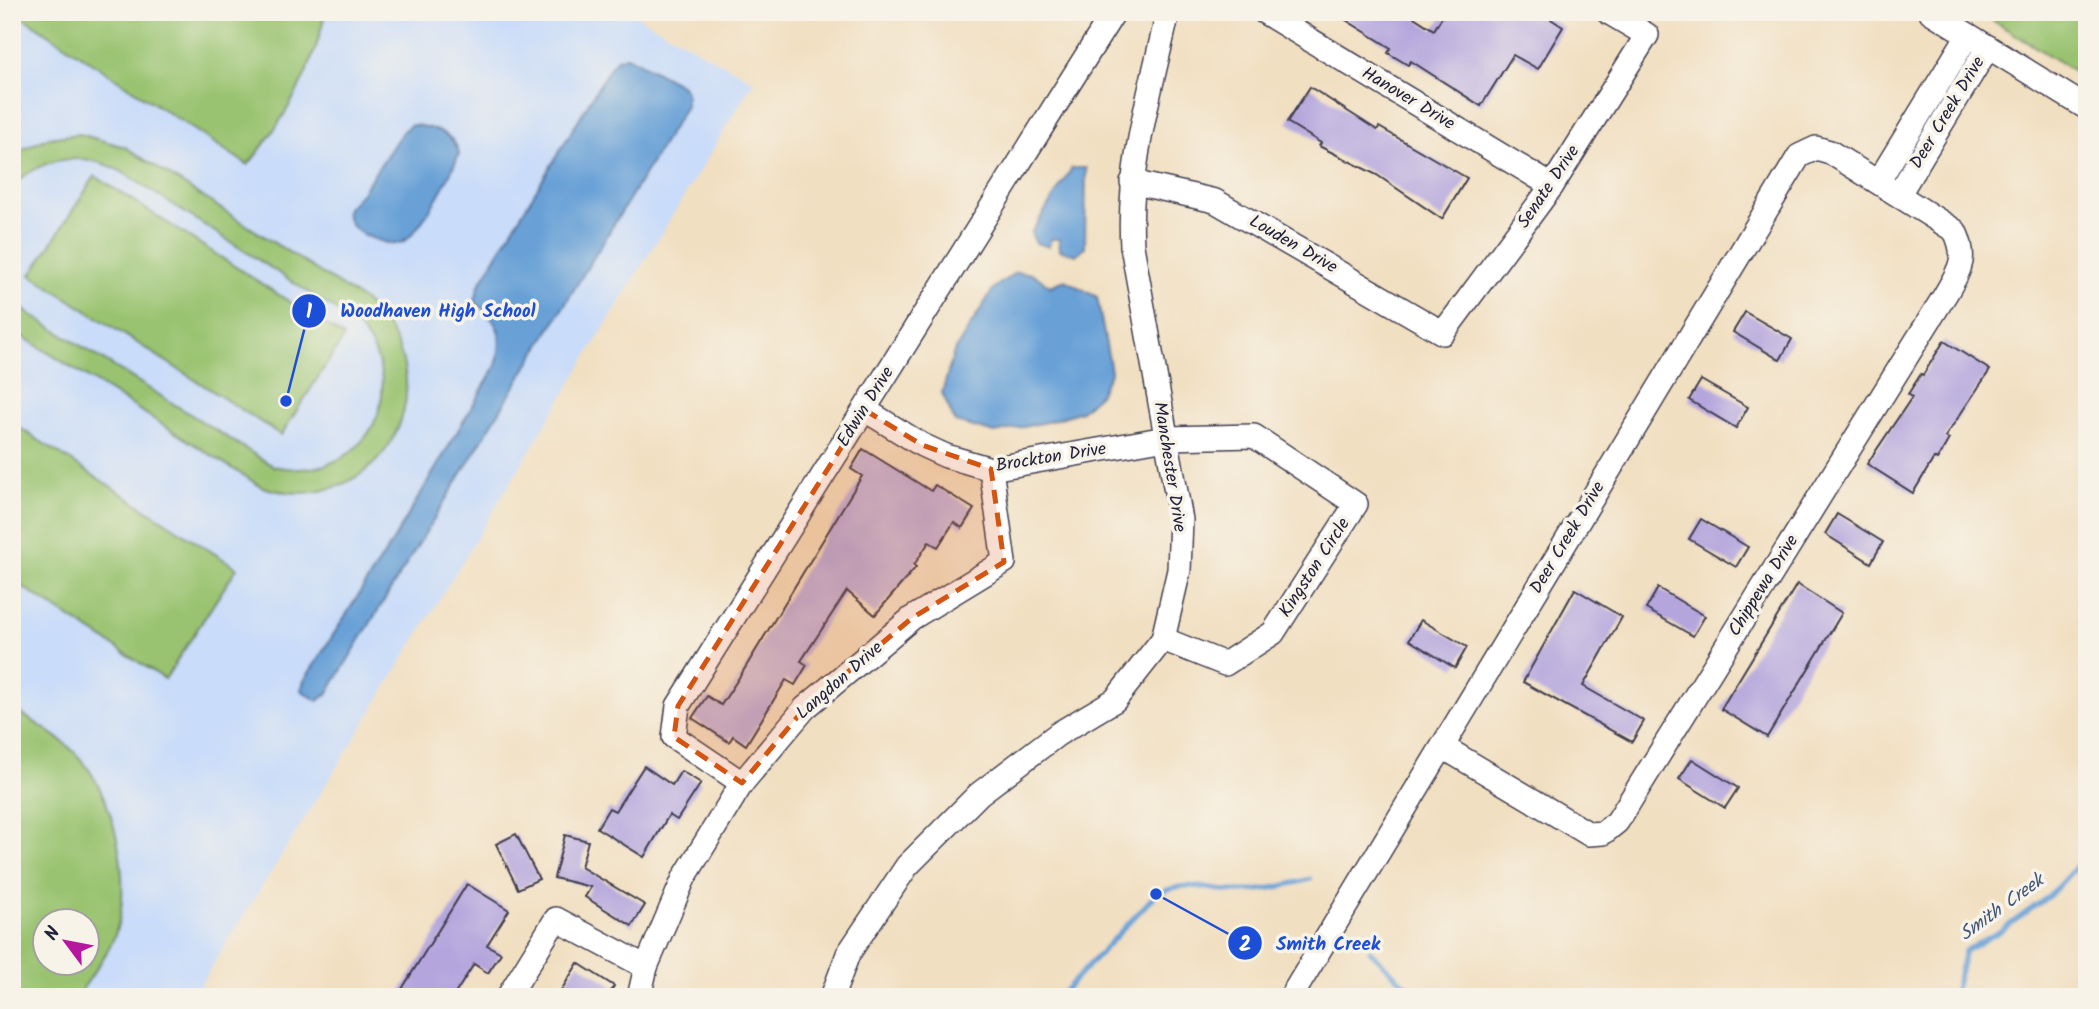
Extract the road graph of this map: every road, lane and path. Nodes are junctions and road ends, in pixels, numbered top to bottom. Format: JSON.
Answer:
{"nodes":[{"id":1,"x":1114,"y":12,"type":"edge"},
{"id":2,"x":1168,"y":12,"type":"edge"},
{"id":3,"x":1264,"y":12,"type":"edge"},
{"id":4,"x":1608,"y":12,"type":"edge"},
{"id":5,"x":1931,"y":12,"type":"edge"},
{"id":6,"x":1968,"y":34,"type":"junction"},
{"id":7,"x":1988,"y":47,"type":"junction"},
{"id":8,"x":2087,"y":108,"type":"edge"},
{"id":9,"x":1132,"y":182,"type":"junction"},
{"id":10,"x":1878,"y":182,"type":"junction"},
{"id":11,"x":1552,"y":186,"type":"junction"},
{"id":12,"x":1899,"y":194,"type":"junction"},
{"id":13,"x":1443,"y":333,"type":"joint"},
{"id":14,"x":865,"y":410,"type":"junction"},
{"id":15,"x":1166,"y":438,"type":"junction"},
{"id":16,"x":991,"y":469,"type":"junction"},
{"id":17,"x":1163,"y":639,"type":"junction"},
{"id":18,"x":1443,"y":747,"type":"junction"},
{"id":19,"x":742,"y":783,"type":"junction"},
{"id":20,"x":646,"y":967,"type":"junction"},
{"id":21,"x":508,"y":997,"type":"edge"},
{"id":22,"x":639,"y":997,"type":"edge"},
{"id":23,"x":832,"y":997,"type":"edge"},
{"id":24,"x":1291,"y":997,"type":"edge"}],
"edges":[{"from":1,"to":14,"type":"street","name":"Edwin Drive"},
{"from":2,"to":9,"type":"street","name":"Manchester Drive"},
{"from":3,"to":11,"type":"street","name":"Hanover Drive"},
{"from":4,"to":11,"type":"street","name":"Senate Drive"},
{"from":5,"to":6,"type":"street"},
{"from":6,"to":7,"type":"street"},
{"from":6,"to":10,"type":"street","name":"Deer Creek Drive"},
{"from":7,"to":8,"type":"street"},
{"from":7,"to":12,"type":"street","name":"Deer Creek Drive"},
{"from":9,"to":13,"type":"street","name":"Louden Drive"},
{"from":9,"to":15,"type":"street","name":"Manchester Drive"},
{"from":10,"to":12,"type":"street","name":"Deer Creek Drive"},
{"from":10,"to":18,"type":"street","name":"Deer Creek Drive"},
{"from":11,"to":13,"type":"street","name":"Senate Drive"},
{"from":12,"to":18,"type":"street","name":"Chippewa Drive"},
{"from":14,"to":16,"type":"street","name":"Brockton Drive"},
{"from":14,"to":19,"type":"street","name":"Edwin Drive"},
{"from":15,"to":16,"type":"street","name":"Brockton Drive"},
{"from":15,"to":17,"type":"street","name":"Manchester Drive"},
{"from":15,"to":17,"type":"street","name":"Kingston Circle"},
{"from":16,"to":19,"type":"street","name":"Langdon Drive"},
{"from":17,"to":23,"type":"street","name":"Manchester Drive"},
{"from":18,"to":24,"type":"street","name":"Deer Creek Drive"},
{"from":19,"to":20,"type":"street","name":"Langdon Drive"},
{"from":20,"to":21,"type":"street"},
{"from":20,"to":22,"type":"street","name":"Langdon Drive"}]}
